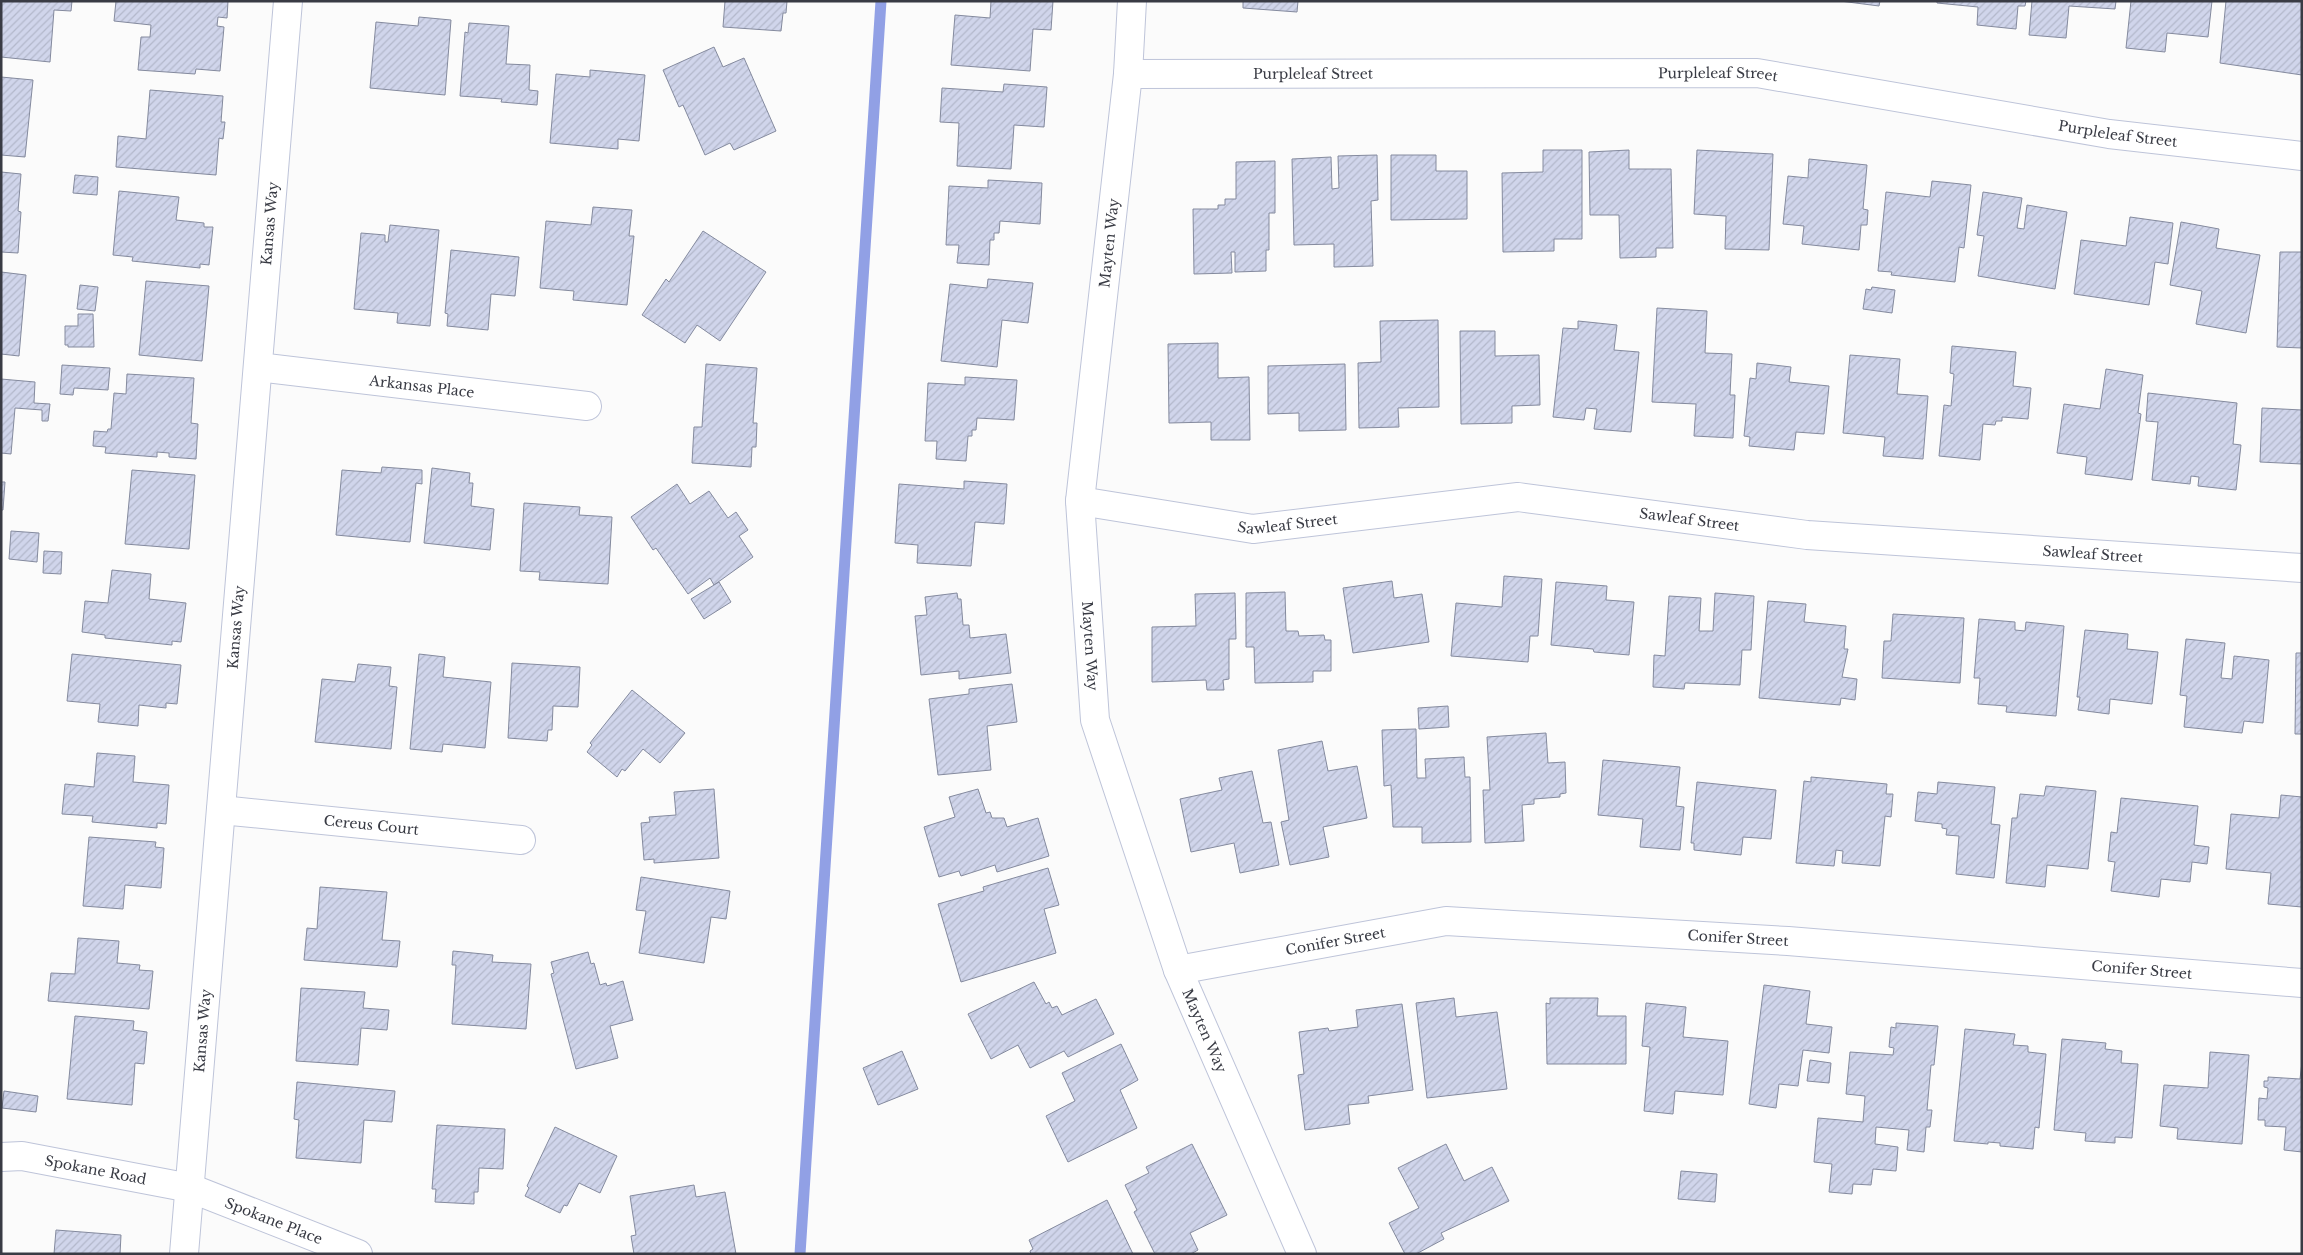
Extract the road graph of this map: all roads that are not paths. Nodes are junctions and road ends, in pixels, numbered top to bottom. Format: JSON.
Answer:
{"nodes":[{"id":1,"x":288,"y":1,"type":"edge"},
{"id":2,"x":1132,"y":1,"type":"edge"},
{"id":3,"x":1128,"y":74,"type":"junction"},
{"id":4,"x":2302,"y":156,"type":"edge"},
{"id":5,"x":258,"y":366,"type":"junction"},
{"id":6,"x":587,"y":406,"type":"dead end"},
{"id":7,"x":1080,"y":501,"type":"junction"},
{"id":8,"x":2302,"y":568,"type":"edge"},
{"id":9,"x":221,"y":810,"type":"junction"},
{"id":10,"x":521,"y":840,"type":"dead end"},
{"id":11,"x":1178,"y":970,"type":"junction"},
{"id":12,"x":2302,"y":983,"type":"edge"},
{"id":13,"x":1,"y":1157,"type":"edge"},
{"id":14,"x":190,"y":1188,"type":"junction"},
{"id":15,"x":184,"y":1254,"type":"edge"},
{"id":16,"x":358,"y":1254,"type":"edge"},
{"id":17,"x":1302,"y":1254,"type":"edge"}],
"edges":[{"from":1,"to":5,"type":"street","name":"Kansas Way"},
{"from":2,"to":3,"type":"street","name":"Mayten Way"},
{"from":3,"to":4,"type":"street","name":"Purpleleaf Street"},
{"from":3,"to":7,"type":"street","name":"Mayten Way"},
{"from":5,"to":6,"type":"street","name":"Arkansas Place"},
{"from":5,"to":9,"type":"street","name":"Kansas Way"},
{"from":7,"to":8,"type":"street","name":"Sawleaf Street"},
{"from":7,"to":11,"type":"street","name":"Mayten Way"},
{"from":9,"to":10,"type":"street","name":"Cereus Court"},
{"from":9,"to":14,"type":"street","name":"Kansas Way"},
{"from":11,"to":12,"type":"street","name":"Conifer Street"},
{"from":11,"to":17,"type":"street","name":"Mayten Way"},
{"from":13,"to":14,"type":"street","name":"Spokane Road"},
{"from":14,"to":15,"type":"street","name":"Kansas Way"},
{"from":14,"to":16,"type":"street","name":"Spokane Place"}]}
